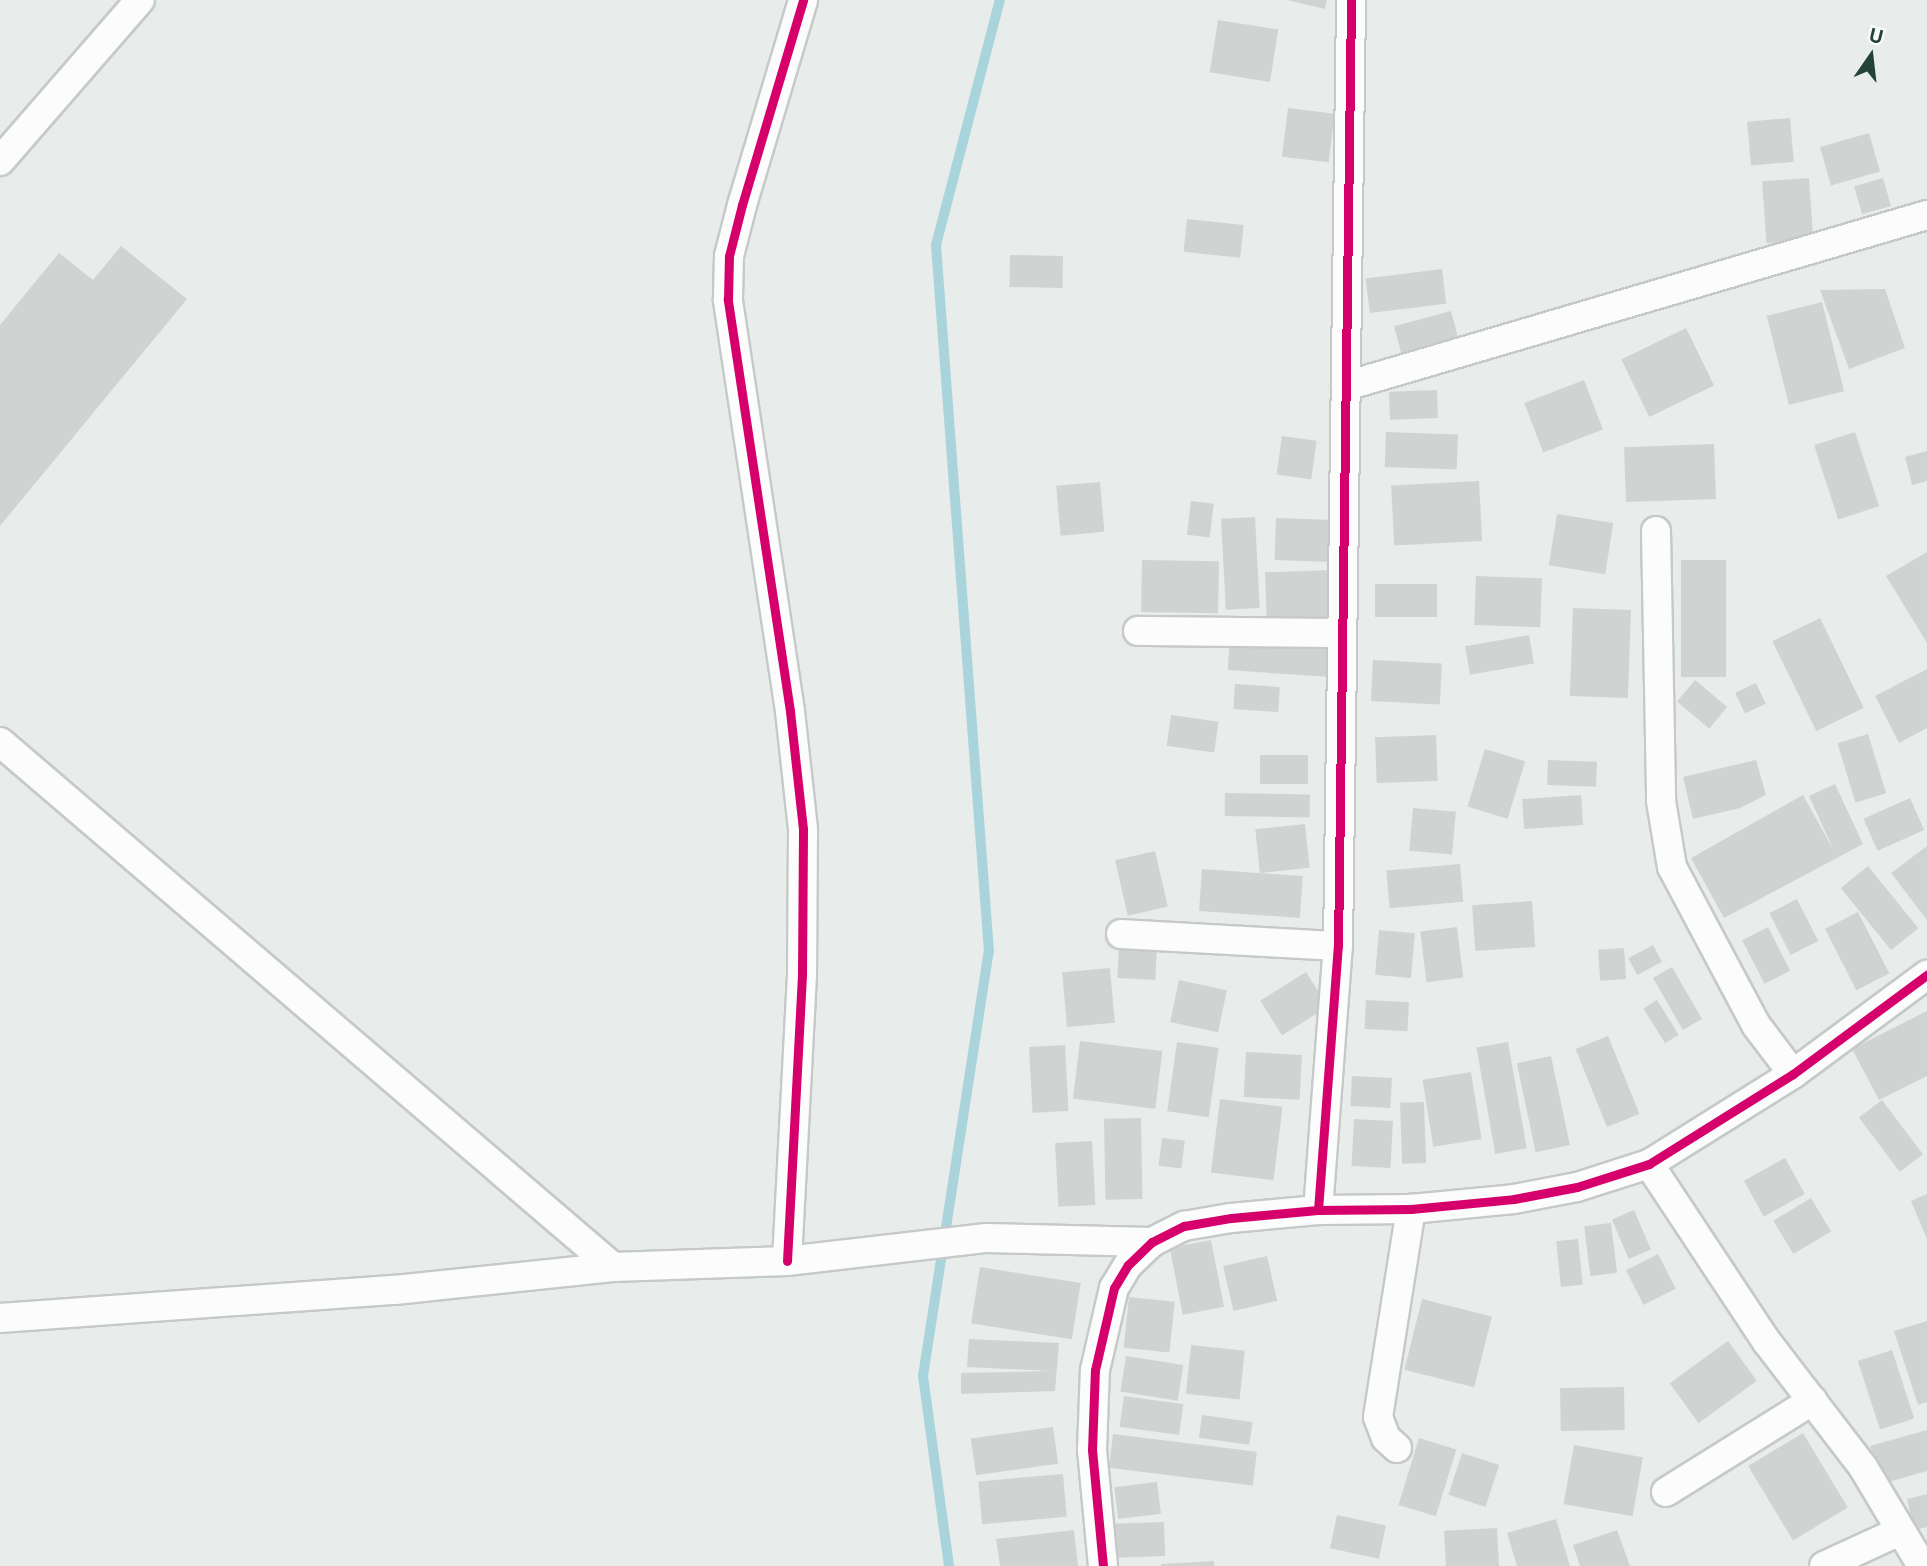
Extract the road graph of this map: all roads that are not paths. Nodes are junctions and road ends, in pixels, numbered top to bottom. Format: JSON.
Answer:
{"nodes":[{"id":1,"x":140,"y":0,"type":"edge"},
{"id":2,"x":803,"y":0,"type":"edge"},
{"id":3,"x":1351,"y":0,"type":"edge"},
{"id":4,"x":0,"y":161,"type":"edge"},
{"id":5,"x":1927,"y":215,"type":"edge"},
{"id":6,"x":1346,"y":386,"type":"junction"},
{"id":7,"x":1656,"y":531,"type":"dead end"},
{"id":8,"x":1138,"y":631,"type":"dead end"},
{"id":9,"x":1342,"y":633,"type":"junction"},
{"id":10,"x":0,"y":742,"type":"edge"},
{"id":11,"x":1121,"y":934,"type":"dead end"},
{"id":12,"x":1338,"y":946,"type":"junction"},
{"id":13,"x":1926,"y":980,"type":"edge"},
{"id":14,"x":1793,"y":1074,"type":"junction"},
{"id":15,"x":1649,"y":1164,"type":"junction"},
{"id":16,"x":1411,"y":1209,"type":"junction"},
{"id":17,"x":1318,"y":1210,"type":"junction"},
{"id":18,"x":1152,"y":1242,"type":"junction"},
{"id":19,"x":787,"y":1261,"type":"junction"},
{"id":20,"x":613,"y":1267,"type":"junction"},
{"id":21,"x":0,"y":1318,"type":"edge"},
{"id":22,"x":1813,"y":1400,"type":"junction"},
{"id":23,"x":1397,"y":1448,"type":"dead end"},
{"id":24,"x":1666,"y":1492,"type":"dead end"},
{"id":25,"x":1900,"y":1531,"type":"junction"},
{"id":26,"x":1102,"y":1566,"type":"edge"},
{"id":27,"x":1824,"y":1566,"type":"edge"},
{"id":28,"x":1922,"y":1566,"type":"edge"}],
"edges":[{"from":1,"to":4,"type":"street"},
{"from":2,"to":19,"type":"street"},
{"from":3,"to":6,"type":"street"},
{"from":5,"to":6,"type":"street"},
{"from":6,"to":9,"type":"street"},
{"from":7,"to":14,"type":"street"},
{"from":8,"to":9,"type":"street"},
{"from":9,"to":12,"type":"street"},
{"from":10,"to":20,"type":"street"},
{"from":11,"to":12,"type":"street"},
{"from":12,"to":17,"type":"street"},
{"from":13,"to":14,"type":"street"},
{"from":14,"to":15,"type":"street"},
{"from":15,"to":16,"type":"street"},
{"from":15,"to":22,"type":"street"},
{"from":16,"to":17,"type":"street"},
{"from":16,"to":23,"type":"street"},
{"from":17,"to":18,"type":"street"},
{"from":18,"to":19,"type":"street"},
{"from":18,"to":26,"type":"street"},
{"from":19,"to":20,"type":"street"},
{"from":20,"to":21,"type":"street"},
{"from":22,"to":24,"type":"street"},
{"from":22,"to":25,"type":"street"},
{"from":25,"to":27,"type":"street"},
{"from":25,"to":28,"type":"street"}]}
